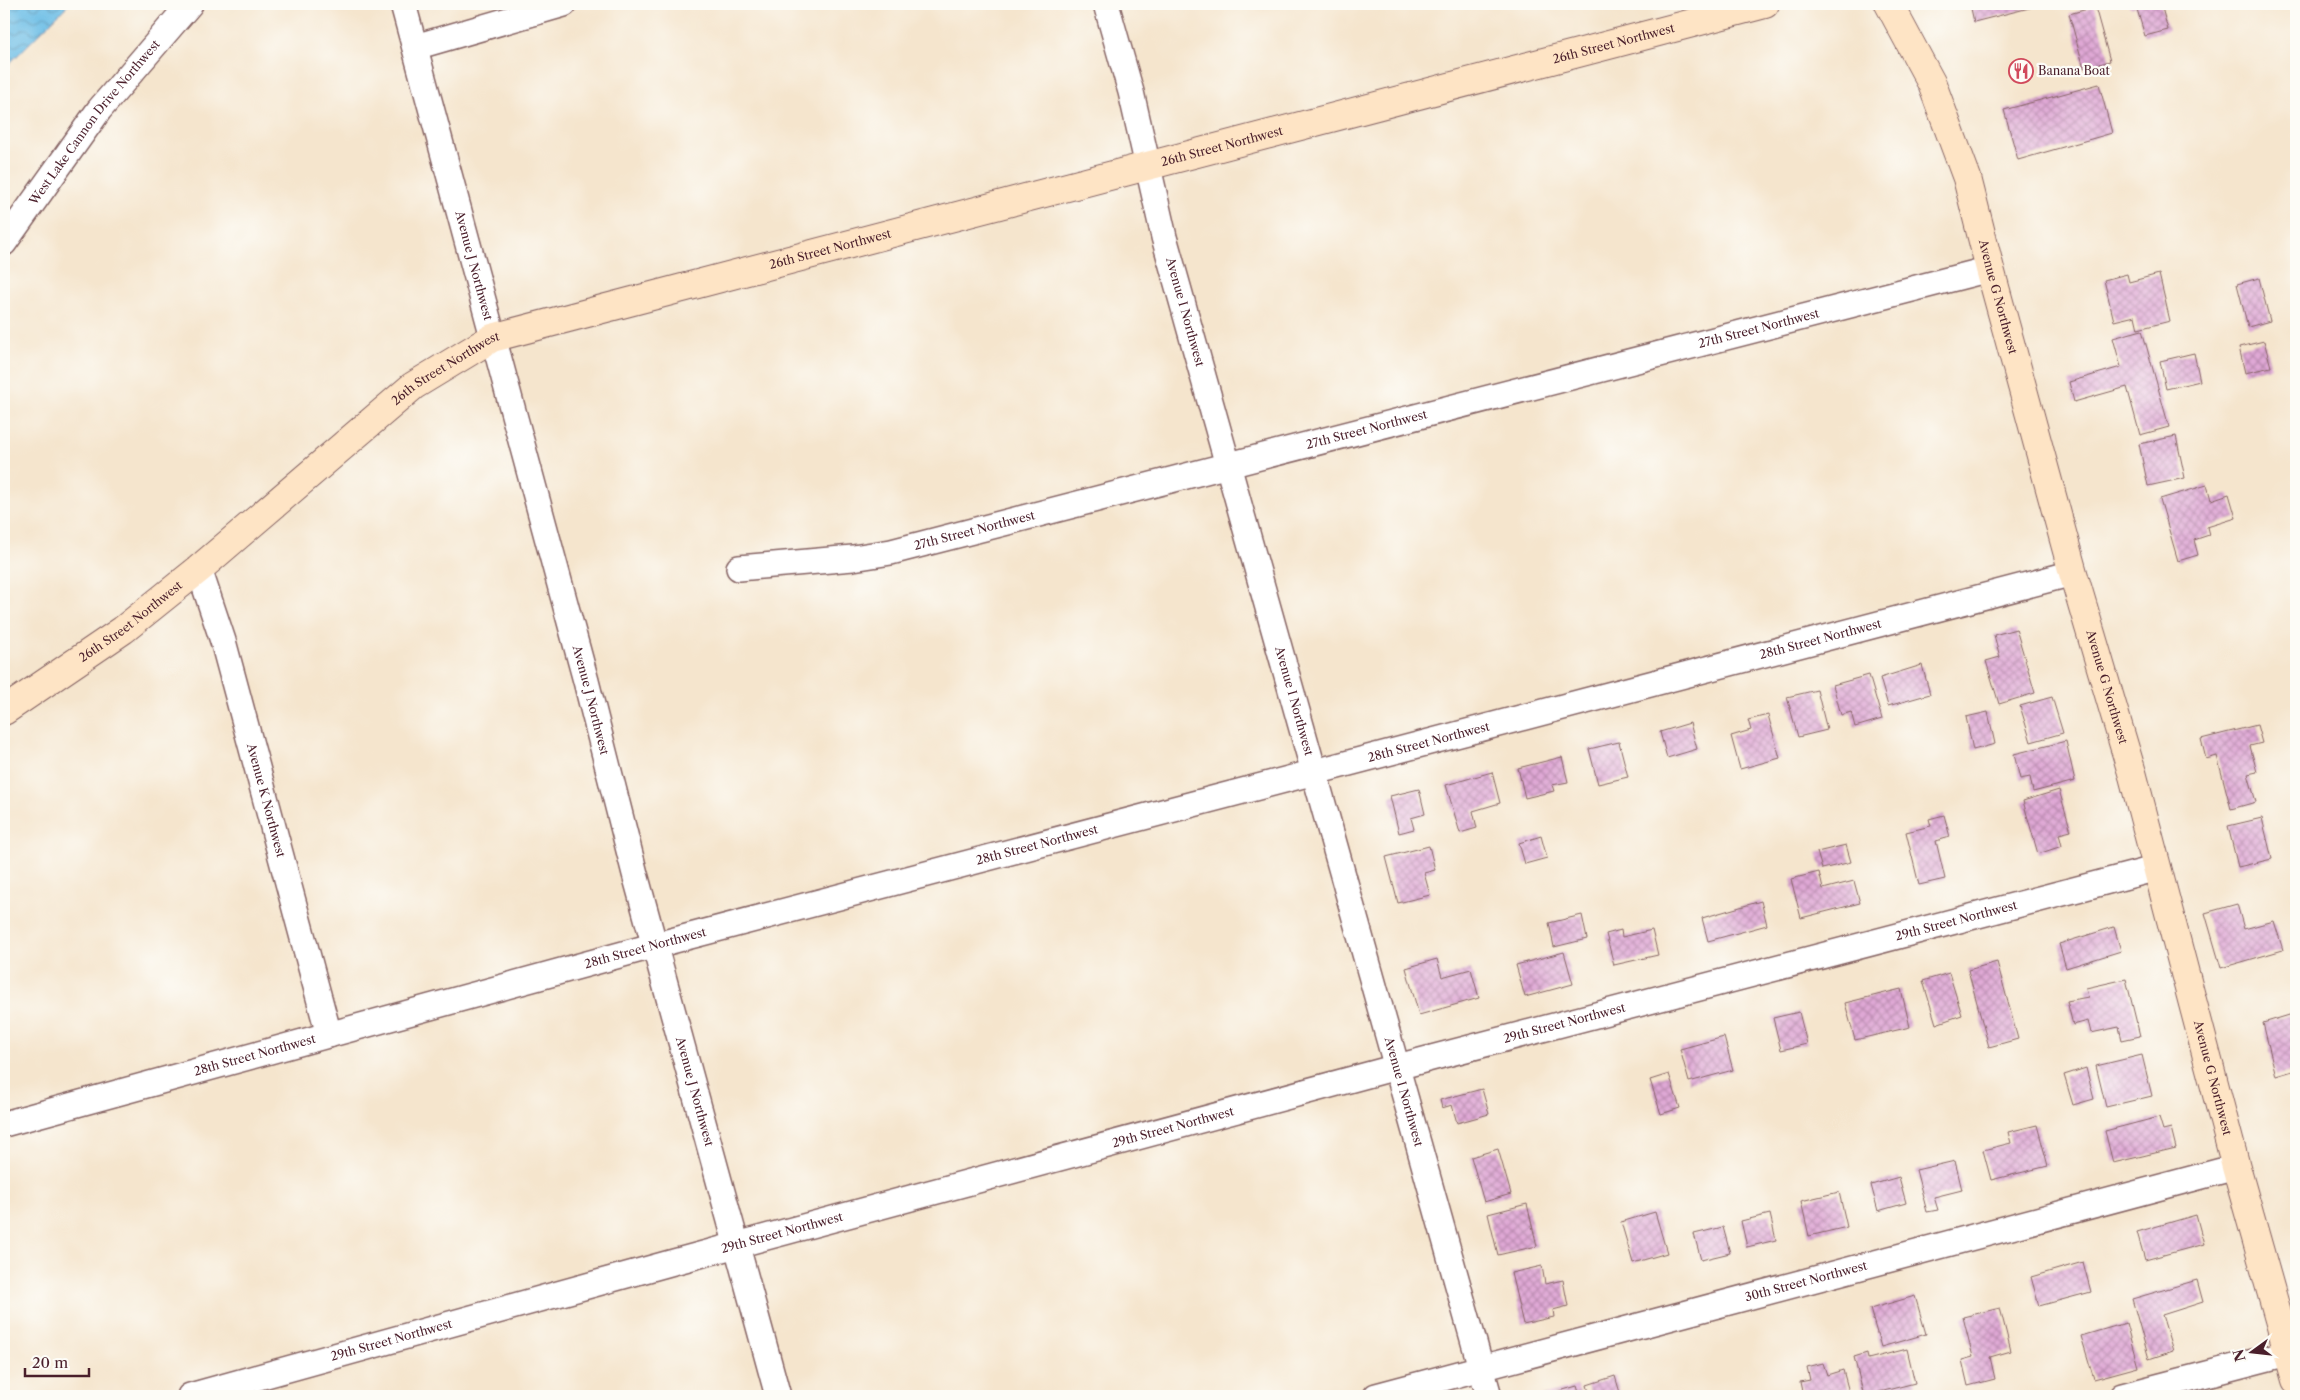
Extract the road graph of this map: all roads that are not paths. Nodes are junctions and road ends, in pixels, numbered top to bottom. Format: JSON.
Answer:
{"nodes":[{"id":1,"x":190,"y":4,"type":"edge"},
{"id":2,"x":564,"y":4,"type":"edge"},
{"id":3,"x":1106,"y":4,"type":"edge"},
{"id":4,"x":1765,"y":4,"type":"edge"},
{"id":5,"x":1889,"y":4,"type":"edge"},
{"id":6,"x":411,"y":10,"type":"edge"},
{"id":7,"x":415,"y":47,"type":"junction"},
{"id":8,"x":1148,"y":164,"type":"junction"},
{"id":9,"x":4,"y":243,"type":"edge"},
{"id":10,"x":1990,"y":269,"type":"junction"},
{"id":11,"x":492,"y":338,"type":"junction"},
{"id":12,"x":1229,"y":466,"type":"junction"},
{"id":13,"x":739,"y":568,"type":"dead end"},
{"id":14,"x":199,"y":569,"type":"junction"},
{"id":15,"x":2073,"y":573,"type":"junction"},
{"id":16,"x":4,"y":711,"type":"edge"},
{"id":17,"x":1314,"y":770,"type":"junction"},
{"id":18,"x":2158,"y":868,"type":"junction"},
{"id":19,"x":656,"y":945,"type":"junction"},
{"id":20,"x":330,"y":1034,"type":"junction"},
{"id":21,"x":1398,"y":1067,"type":"junction"},
{"id":22,"x":4,"y":1124,"type":"edge"},
{"id":23,"x":2236,"y":1167,"type":"junction"},
{"id":24,"x":737,"y":1246,"type":"junction"},
{"id":25,"x":1481,"y":1368,"type":"junction"},
{"id":26,"x":2294,"y":1370,"type":"edge"},
{"id":27,"x":190,"y":1396,"type":"edge"},
{"id":28,"x":778,"y":1396,"type":"edge"},
{"id":29,"x":1376,"y":1396,"type":"edge"},
{"id":30,"x":1489,"y":1396,"type":"edge"},
{"id":31,"x":2122,"y":1396,"type":"edge"}],
"edges":[{"from":1,"to":9,"type":"street","name":"West Lake Cannon Drive Northwest"},
{"from":2,"to":7,"type":"street"},
{"from":3,"to":8,"type":"street","name":"Avenue I Northwest"},
{"from":4,"to":8,"type":"street","name":"26th Street Northwest"},
{"from":5,"to":10,"type":"street","name":"Avenue G Northwest"},
{"from":6,"to":7,"type":"street","name":"Avenue J Northwest"},
{"from":7,"to":11,"type":"street","name":"Avenue J Northwest"},
{"from":8,"to":11,"type":"street","name":"26th Street Northwest"},
{"from":8,"to":12,"type":"street","name":"Avenue I Northwest"},
{"from":10,"to":12,"type":"street","name":"27th Street Northwest"},
{"from":10,"to":15,"type":"street","name":"Avenue G Northwest"},
{"from":11,"to":14,"type":"street","name":"26th Street Northwest"},
{"from":11,"to":19,"type":"street","name":"Avenue J Northwest"},
{"from":12,"to":13,"type":"street","name":"27th Street Northwest"},
{"from":12,"to":17,"type":"street","name":"Avenue I Northwest"},
{"from":14,"to":16,"type":"street","name":"26th Street Northwest"},
{"from":14,"to":20,"type":"street","name":"Avenue K Northwest"},
{"from":15,"to":17,"type":"street","name":"28th Street Northwest"},
{"from":15,"to":18,"type":"street","name":"Avenue G Northwest"},
{"from":17,"to":19,"type":"street","name":"28th Street Northwest"},
{"from":17,"to":21,"type":"street","name":"Avenue I Northwest"},
{"from":18,"to":21,"type":"street","name":"29th Street Northwest"},
{"from":18,"to":23,"type":"street","name":"Avenue G Northwest"},
{"from":19,"to":20,"type":"street","name":"28th Street Northwest"},
{"from":19,"to":24,"type":"street","name":"Avenue J Northwest"},
{"from":20,"to":22,"type":"street","name":"28th Street Northwest"},
{"from":21,"to":24,"type":"street","name":"29th Street Northwest"},
{"from":21,"to":25,"type":"street","name":"Avenue I Northwest"},
{"from":23,"to":25,"type":"street","name":"30th Street Northwest"},
{"from":23,"to":26,"type":"street","name":"Avenue G Northwest"},
{"from":24,"to":27,"type":"street","name":"29th Street Northwest"},
{"from":24,"to":28,"type":"street","name":"Avenue J Northwest"},
{"from":25,"to":29,"type":"street","name":"30th Street Northwest"},
{"from":25,"to":30,"type":"street","name":"Avenue I Northwest"},
{"from":26,"to":31,"type":"street"}]}
